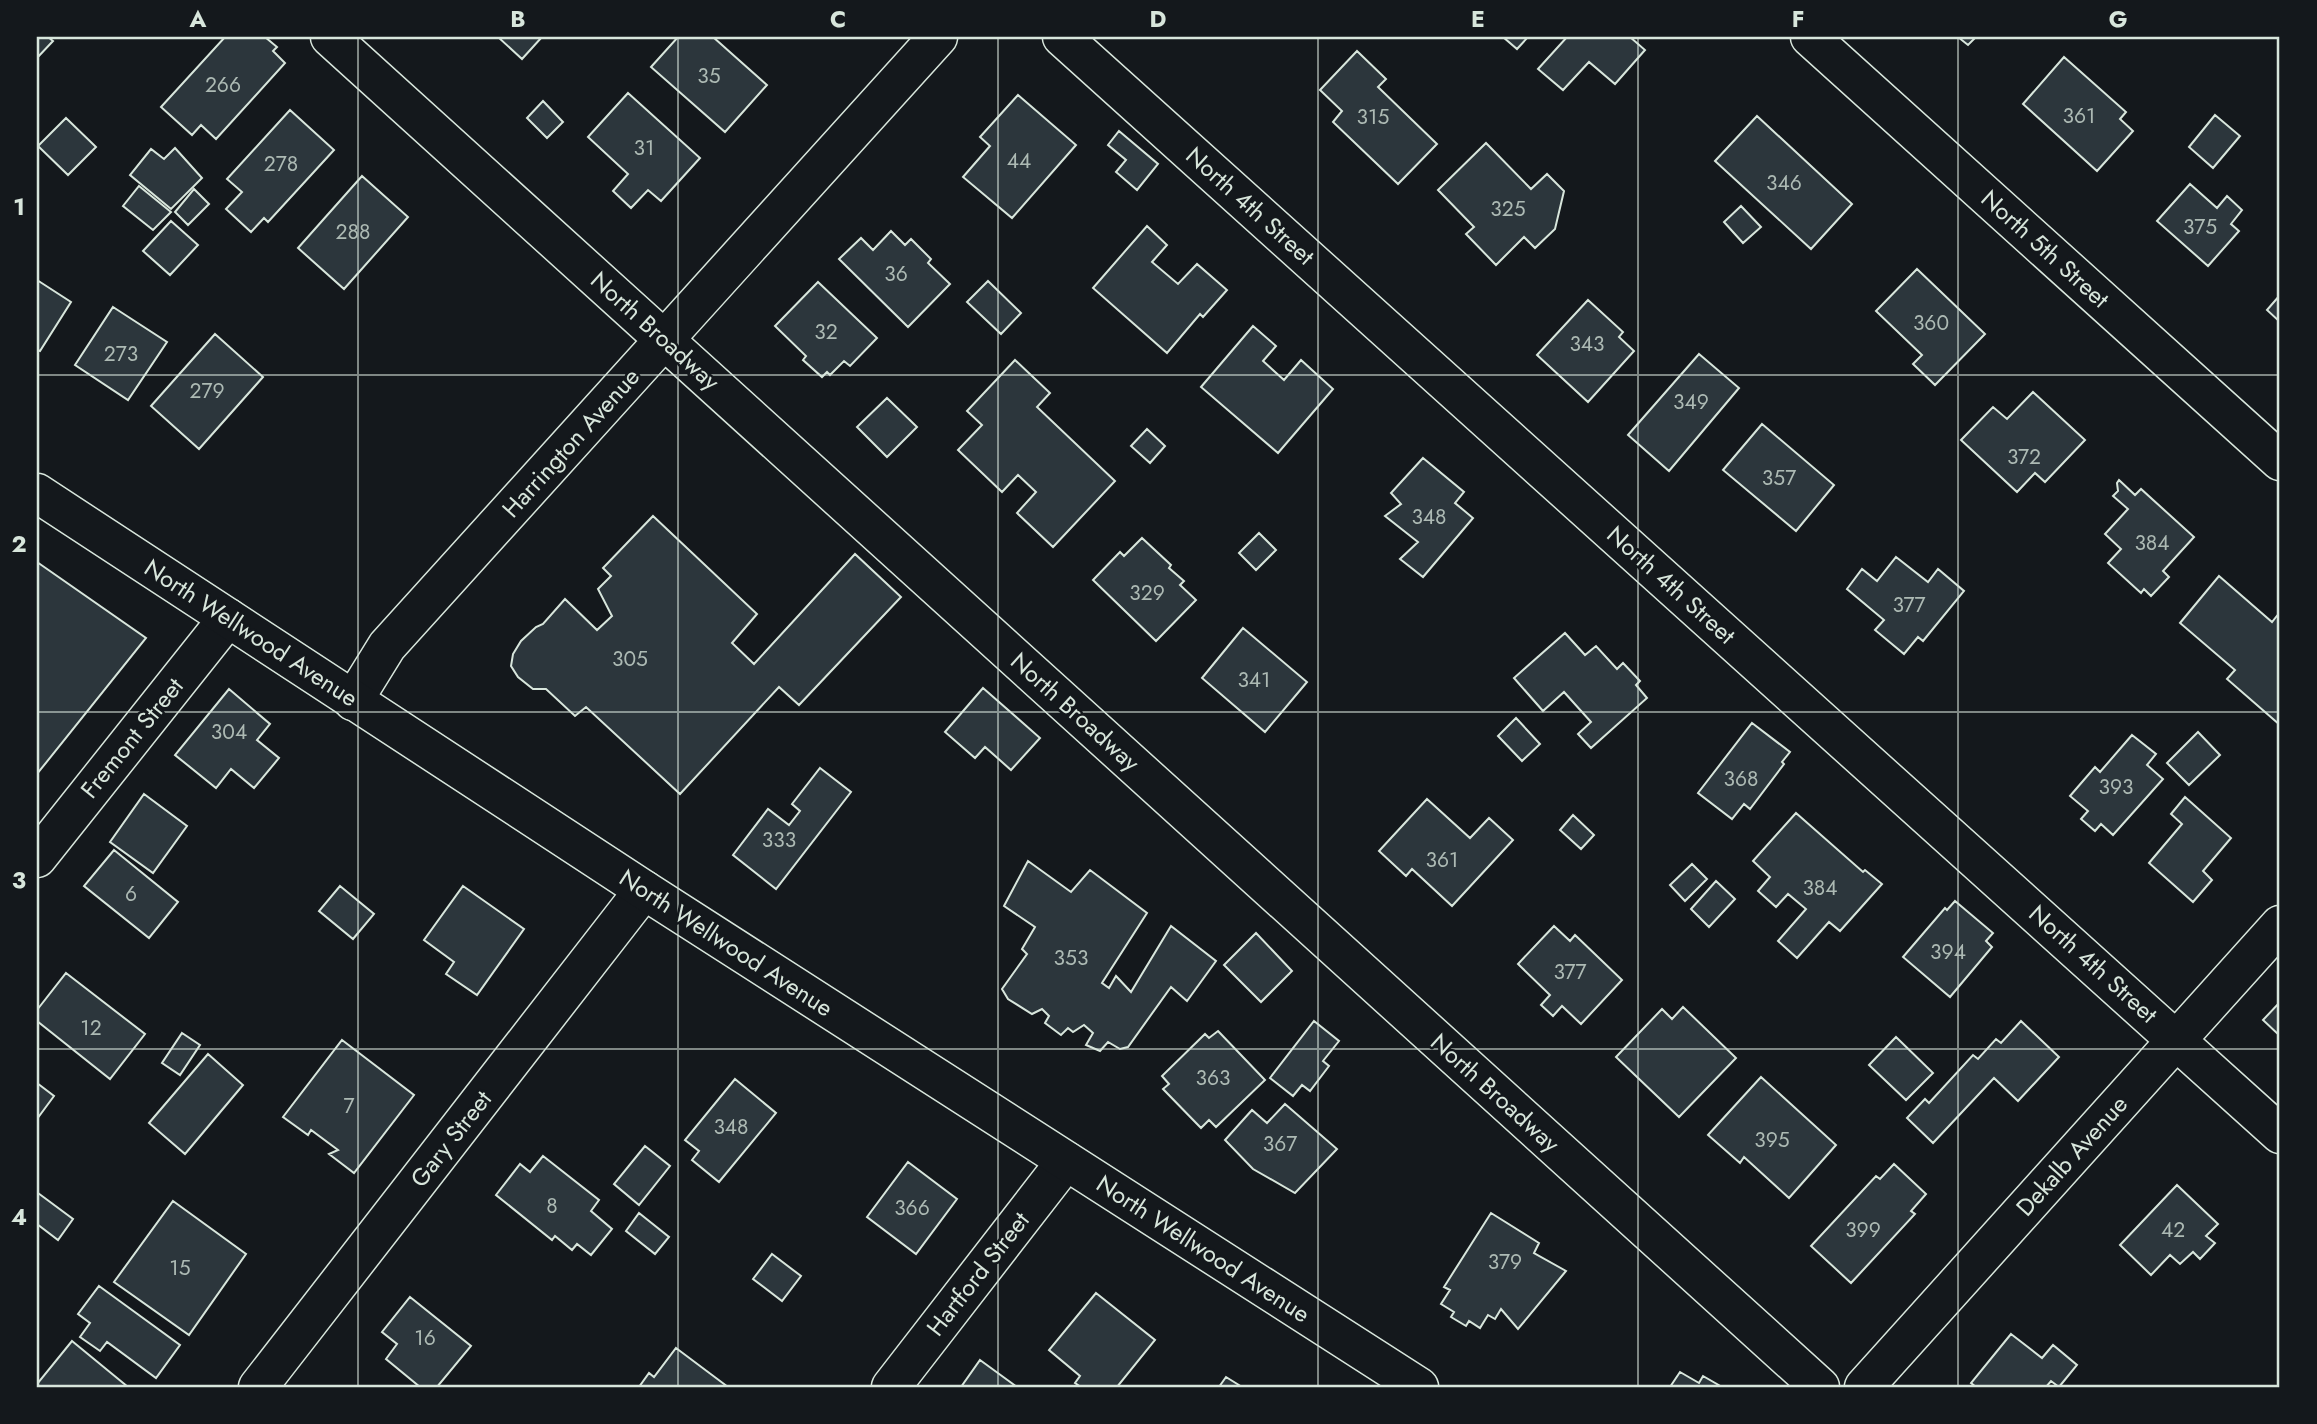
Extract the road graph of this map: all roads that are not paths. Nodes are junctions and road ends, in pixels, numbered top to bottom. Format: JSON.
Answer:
{"nodes":[{"id":1,"x":330,"y":37,"type":"edge"},
{"id":2,"x":938,"y":37,"type":"edge"},
{"id":3,"x":1062,"y":37,"type":"edge"},
{"id":4,"x":1810,"y":37,"type":"edge"},
{"id":5,"x":664,"y":341,"type":"junction"},
{"id":6,"x":2280,"y":461,"type":"edge"},
{"id":7,"x":37,"y":493,"type":"edge"},
{"id":8,"x":228,"y":618,"type":"junction"},
{"id":9,"x":353,"y":701,"type":"junction"},
{"id":10,"x":37,"y":858,"type":"edge"},
{"id":11,"x":644,"y":890,"type":"junction"},
{"id":12,"x":2280,"y":925,"type":"edge"},
{"id":13,"x":2177,"y":1040,"type":"junction"},
{"id":14,"x":2280,"y":1134,"type":"edge"},
{"id":15,"x":1066,"y":1161,"type":"junction"},
{"id":16,"x":258,"y":1387,"type":"edge"},
{"id":17,"x":891,"y":1387,"type":"edge"},
{"id":18,"x":1419,"y":1387,"type":"edge"},
{"id":19,"x":1820,"y":1387,"type":"edge"},
{"id":20,"x":1864,"y":1387,"type":"edge"}],
"edges":[{"from":1,"to":5,"type":"street","name":"North Broadway"},
{"from":2,"to":5,"type":"street","name":"Harrington Avenue"},
{"from":3,"to":13,"type":"street","name":"North 4th Street"},
{"from":4,"to":6,"type":"street","name":"North 5th Street"},
{"from":5,"to":9,"type":"street","name":"Harrington Avenue"},
{"from":5,"to":19,"type":"street","name":"North Broadway"},
{"from":7,"to":8,"type":"street","name":"North Wellwood Avenue"},
{"from":8,"to":9,"type":"street","name":"North Wellwood Avenue"},
{"from":8,"to":10,"type":"street","name":"Fremont Street"},
{"from":9,"to":11,"type":"street","name":"North Wellwood Avenue"},
{"from":11,"to":15,"type":"street","name":"North Wellwood Avenue"},
{"from":11,"to":16,"type":"street","name":"Gary Street"},
{"from":12,"to":13,"type":"street","name":"Dekalb Avenue"},
{"from":13,"to":14,"type":"street","name":"North 4th Street"},
{"from":13,"to":20,"type":"street","name":"Dekalb Avenue"},
{"from":15,"to":17,"type":"street","name":"Hartford Street"},
{"from":15,"to":18,"type":"street","name":"North Wellwood Avenue"}]}
